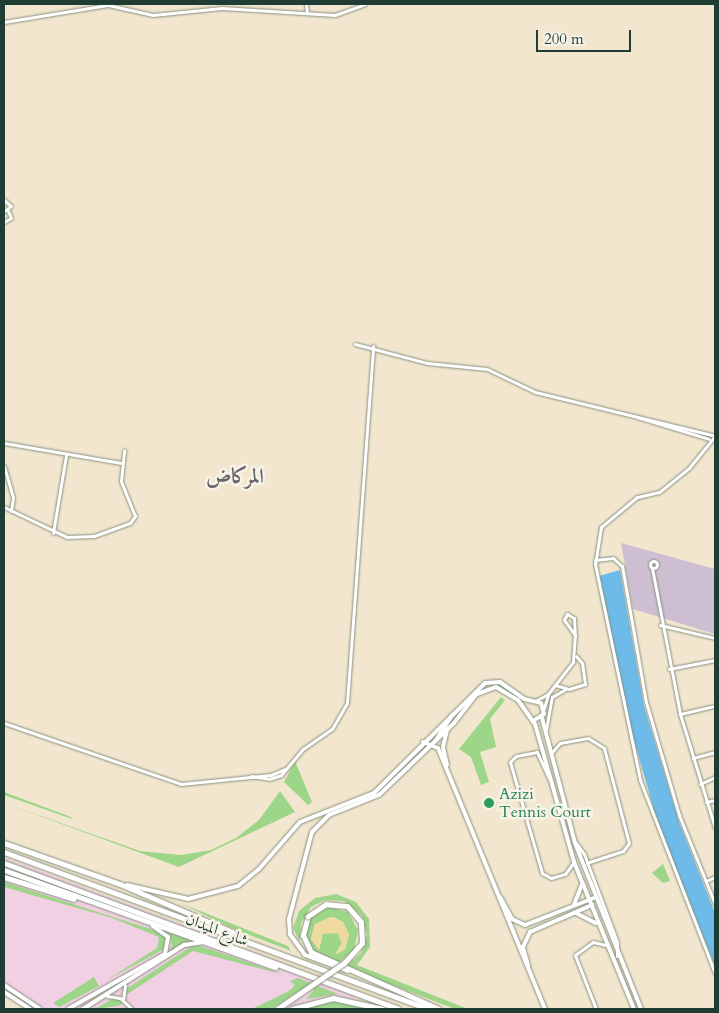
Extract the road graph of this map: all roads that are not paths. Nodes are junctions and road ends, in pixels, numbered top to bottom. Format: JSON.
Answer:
{"nodes":[{"id":1,"x":306,"y":4,"type":"edge"},
{"id":2,"x":365,"y":4,"type":"edge"},
{"id":3,"x":307,"y":14,"type":"junction"},
{"id":4,"x":4,"y":22,"type":"edge"},
{"id":5,"x":4,"y":200,"type":"edge"},
{"id":6,"x":6,"y":211,"type":"edge"},
{"id":7,"x":4,"y":222,"type":"edge"},
{"id":8,"x":355,"y":344,"type":"dead end"},
{"id":9,"x":373,"y":346,"type":"junction"},
{"id":10,"x":664,"y":424,"type":"junction"},
{"id":11,"x":715,"y":436,"type":"edge"},
{"id":12,"x":709,"y":439,"type":"junction"},
{"id":13,"x":4,"y":443,"type":"edge"},
{"id":14,"x":124,"y":450,"type":"dead end"},
{"id":15,"x":66,"y":454,"type":"junction"},
{"id":16,"x":121,"y":464,"type":"junction"},
{"id":17,"x":4,"y":466,"type":"edge"},
{"id":18,"x":4,"y":507,"type":"edge"},
{"id":19,"x":11,"y":510,"type":"junction"},
{"id":20,"x":53,"y":533,"type":"junction"},
{"id":21,"x":595,"y":560,"type":"junction"},
{"id":22,"x":652,"y":568,"type":"dead end"},
{"id":23,"x":660,"y":625,"type":"junction"},
{"id":24,"x":575,"y":635,"type":"junction"},
{"id":25,"x":715,"y":638,"type":"edge"},
{"id":26,"x":576,"y":656,"type":"junction"},
{"id":27,"x":715,"y":660,"type":"edge"},
{"id":28,"x":669,"y":669,"type":"junction"},
{"id":29,"x":556,"y":685,"type":"junction"},
{"id":30,"x":566,"y":689,"type":"junction"},
{"id":31,"x":548,"y":694,"type":"junction"},
{"id":32,"x":533,"y":701,"type":"junction"},
{"id":33,"x":715,"y":706,"type":"edge"},
{"id":34,"x":544,"y":708,"type":"junction"},
{"id":35,"x":525,"y":710,"type":"junction"},
{"id":36,"x":453,"y":713,"type":"junction"},
{"id":37,"x":680,"y":714,"type":"junction"},
{"id":38,"x":542,"y":718,"type":"junction"},
{"id":39,"x":533,"y":721,"type":"junction"},
{"id":40,"x":4,"y":723,"type":"edge"},
{"id":41,"x":447,"y":730,"type":"junction"},
{"id":42,"x":424,"y":742,"type":"junction"},
{"id":43,"x":435,"y":742,"type":"junction"},
{"id":44,"x":553,"y":750,"type":"junction"},
{"id":45,"x":715,"y":752,"type":"edge"},
{"id":46,"x":693,"y":758,"type":"junction"},
{"id":47,"x":448,"y":772,"type":"junction"},
{"id":48,"x":554,"y":775,"type":"junction"},
{"id":49,"x":715,"y":777,"type":"edge"},
{"id":50,"x":549,"y":778,"type":"junction"},
{"id":51,"x":700,"y":784,"type":"junction"},
{"id":52,"x":715,"y":800,"type":"edge"},
{"id":53,"x":706,"y":802,"type":"junction"},
{"id":54,"x":715,"y":828,"type":"edge"},
{"id":55,"x":4,"y":841,"type":"edge"},
{"id":56,"x":575,"y":843,"type":"junction"},
{"id":57,"x":4,"y":852,"type":"edge"},
{"id":58,"x":574,"y":862,"type":"junction"},
{"id":59,"x":4,"y":863,"type":"edge"},
{"id":60,"x":587,"y":863,"type":"junction"},
{"id":61,"x":4,"y":870,"type":"edge"},
{"id":62,"x":4,"y":877,"type":"edge"},
{"id":63,"x":715,"y":877,"type":"edge"},
{"id":64,"x":706,"y":881,"type":"junction"},
{"id":65,"x":582,"y":882,"type":"junction"},
{"id":66,"x":120,"y":884,"type":"junction"},
{"id":67,"x":497,"y":894,"type":"junction"},
{"id":68,"x":594,"y":898,"type":"junction"},
{"id":69,"x":589,"y":900,"type":"junction"},
{"id":70,"x":92,"y":902,"type":"junction"},
{"id":71,"x":596,"y":904,"type":"junction"},
{"id":72,"x":715,"y":904,"type":"edge"},
{"id":73,"x":591,"y":906,"type":"junction"},
{"id":74,"x":572,"y":907,"type":"junction"},
{"id":75,"x":574,"y":913,"type":"junction"},
{"id":76,"x":145,"y":921,"type":"junction"},
{"id":77,"x":598,"y":924,"type":"junction"},
{"id":78,"x":202,"y":942,"type":"junction"},
{"id":79,"x":254,"y":944,"type":"junction"},
{"id":80,"x":606,"y":945,"type":"junction"},
{"id":81,"x":617,"y":956,"type":"junction"},
{"id":82,"x":528,"y":970,"type":"junction"},
{"id":83,"x":348,"y":971,"type":"junction"},
{"id":84,"x":715,"y":974,"type":"edge"},
{"id":85,"x":309,"y":977,"type":"junction"},
{"id":86,"x":4,"y":985,"type":"edge"},
{"id":87,"x":125,"y":985,"type":"junction"},
{"id":88,"x":4,"y":992,"type":"edge"},
{"id":89,"x":107,"y":996,"type":"junction"},
{"id":90,"x":123,"y":1000,"type":"junction"},
{"id":91,"x":30,"y":1009,"type":"edge"},
{"id":92,"x":40,"y":1009,"type":"edge"},
{"id":93,"x":68,"y":1009,"type":"edge"},
{"id":94,"x":83,"y":1009,"type":"edge"},
{"id":95,"x":132,"y":1009,"type":"edge"},
{"id":96,"x":277,"y":1009,"type":"edge"},
{"id":97,"x":292,"y":1009,"type":"edge"},
{"id":98,"x":383,"y":1009,"type":"edge"},
{"id":99,"x":398,"y":1009,"type":"edge"},
{"id":100,"x":429,"y":1009,"type":"edge"},
{"id":101,"x":439,"y":1009,"type":"edge"},
{"id":102,"x":545,"y":1009,"type":"edge"},
{"id":103,"x":596,"y":1009,"type":"edge"},
{"id":104,"x":634,"y":1009,"type":"edge"},
{"id":105,"x":641,"y":1009,"type":"edge"}],
"edges":[{"from":1,"to":3,"type":"street"},
{"from":2,"to":3,"type":"street"},
{"from":3,"to":4,"type":"street"},
{"from":5,"to":6,"type":"street"},
{"from":6,"to":7,"type":"street"},
{"from":8,"to":9,"type":"street"},
{"from":9,"to":10,"type":"street"},
{"from":9,"to":40,"type":"street"},
{"from":10,"to":11,"type":"street"},
{"from":10,"to":12,"type":"street"},
{"from":11,"to":12,"type":"street"},
{"from":12,"to":21,"type":"street"},
{"from":13,"to":15,"type":"street"},
{"from":14,"to":16,"type":"street"},
{"from":15,"to":16,"type":"street"},
{"from":15,"to":20,"type":"street"},
{"from":16,"to":20,"type":"street"},
{"from":17,"to":19,"type":"street"},
{"from":18,"to":19,"type":"street"},
{"from":19,"to":20,"type":"street"},
{"from":21,"to":64,"type":"street"},
{"from":21,"to":84,"type":"street"},
{"from":22,"to":23,"type":"street"},
{"from":23,"to":25,"type":"street"},
{"from":23,"to":28,"type":"street"},
{"from":24,"to":24,"type":"street"},
{"from":24,"to":26,"type":"street"},
{"from":26,"to":29,"type":"street"},
{"from":26,"to":30,"type":"street"},
{"from":27,"to":28,"type":"street"},
{"from":28,"to":37,"type":"street"},
{"from":29,"to":30,"type":"street"},
{"from":29,"to":31,"type":"street"},
{"from":30,"to":44,"type":"street"},
{"from":31,"to":32,"type":"street"},
{"from":31,"to":34,"type":"street"},
{"from":32,"to":34,"type":"street"},
{"from":32,"to":35,"type":"street"},
{"from":32,"to":36,"type":"street"},
{"from":33,"to":37,"type":"street"},
{"from":34,"to":38,"type":"street"},
{"from":35,"to":39,"type":"street"},
{"from":35,"to":41,"type":"street"},
{"from":36,"to":42,"type":"street"},
{"from":36,"to":43,"type":"street"},
{"from":37,"to":46,"type":"street"},
{"from":38,"to":39,"type":"street"},
{"from":38,"to":48,"type":"street"},
{"from":39,"to":50,"type":"street"},
{"from":41,"to":43,"type":"street"},
{"from":41,"to":47,"type":"street"},
{"from":42,"to":43,"type":"street"},
{"from":42,"to":66,"type":"street"},
{"from":43,"to":47,"type":"street"},
{"from":43,"to":83,"type":"street"},
{"from":44,"to":48,"type":"street"},
{"from":44,"to":60,"type":"street"},
{"from":45,"to":46,"type":"street"},
{"from":46,"to":51,"type":"street"},
{"from":47,"to":67,"type":"street"},
{"from":48,"to":56,"type":"street"},
{"from":49,"to":51,"type":"street"},
{"from":50,"to":58,"type":"street"},
{"from":50,"to":58,"type":"street"},
{"from":51,"to":53,"type":"street"},
{"from":52,"to":53,"type":"street"},
{"from":53,"to":54,"type":"street"},
{"from":55,"to":66,"type":"main road"},
{"from":56,"to":60,"type":"street"},
{"from":56,"to":68,"type":"street"},
{"from":57,"to":79,"type":"main road","name":"شارع الميدان"},
{"from":58,"to":65,"type":"street"},
{"from":59,"to":85,"type":"main road","name":"شارع الميدان"},
{"from":60,"to":81,"type":"street"},
{"from":61,"to":70,"type":"main road"},
{"from":62,"to":70,"type":"main road"},
{"from":63,"to":64,"type":"street"},
{"from":64,"to":72,"type":"street"},
{"from":65,"to":69,"type":"street"},
{"from":65,"to":74,"type":"street"},
{"from":66,"to":79,"type":"main road"},
{"from":67,"to":74,"type":"street"},
{"from":67,"to":82,"type":"street"},
{"from":68,"to":69,"type":"street"},
{"from":68,"to":71,"type":"street"},
{"from":69,"to":73,"type":"street"},
{"from":69,"to":74,"type":"street"},
{"from":70,"to":76,"type":"main road"},
{"from":71,"to":73,"type":"street"},
{"from":71,"to":81,"type":"street"},
{"from":73,"to":75,"type":"street"},
{"from":73,"to":77,"type":"street"},
{"from":75,"to":77,"type":"street"},
{"from":75,"to":82,"type":"street"},
{"from":76,"to":78,"type":"main road"},
{"from":76,"to":93,"type":"street"},
{"from":77,"to":80,"type":"street"},
{"from":78,"to":85,"type":"main road"},
{"from":78,"to":87,"type":"street"},
{"from":79,"to":100,"type":"main road","name":"شارع الميدان"},
{"from":80,"to":103,"type":"street"},
{"from":80,"to":104,"type":"street"},
{"from":81,"to":105,"type":"street"},
{"from":82,"to":102,"type":"street"},
{"from":83,"to":96,"type":"main road","bridge":true},
{"from":83,"to":101,"type":"main road"},
{"from":85,"to":99,"type":"main road","name":"شارع الميدان"},
{"from":86,"to":92,"type":"street"},
{"from":87,"to":89,"type":"street"},
{"from":87,"to":90,"type":"street"},
{"from":88,"to":91,"type":"street"},
{"from":89,"to":90,"type":"street"},
{"from":89,"to":94,"type":"street"},
{"from":90,"to":95,"type":"street"},
{"from":97,"to":98,"type":"main road"}]}
